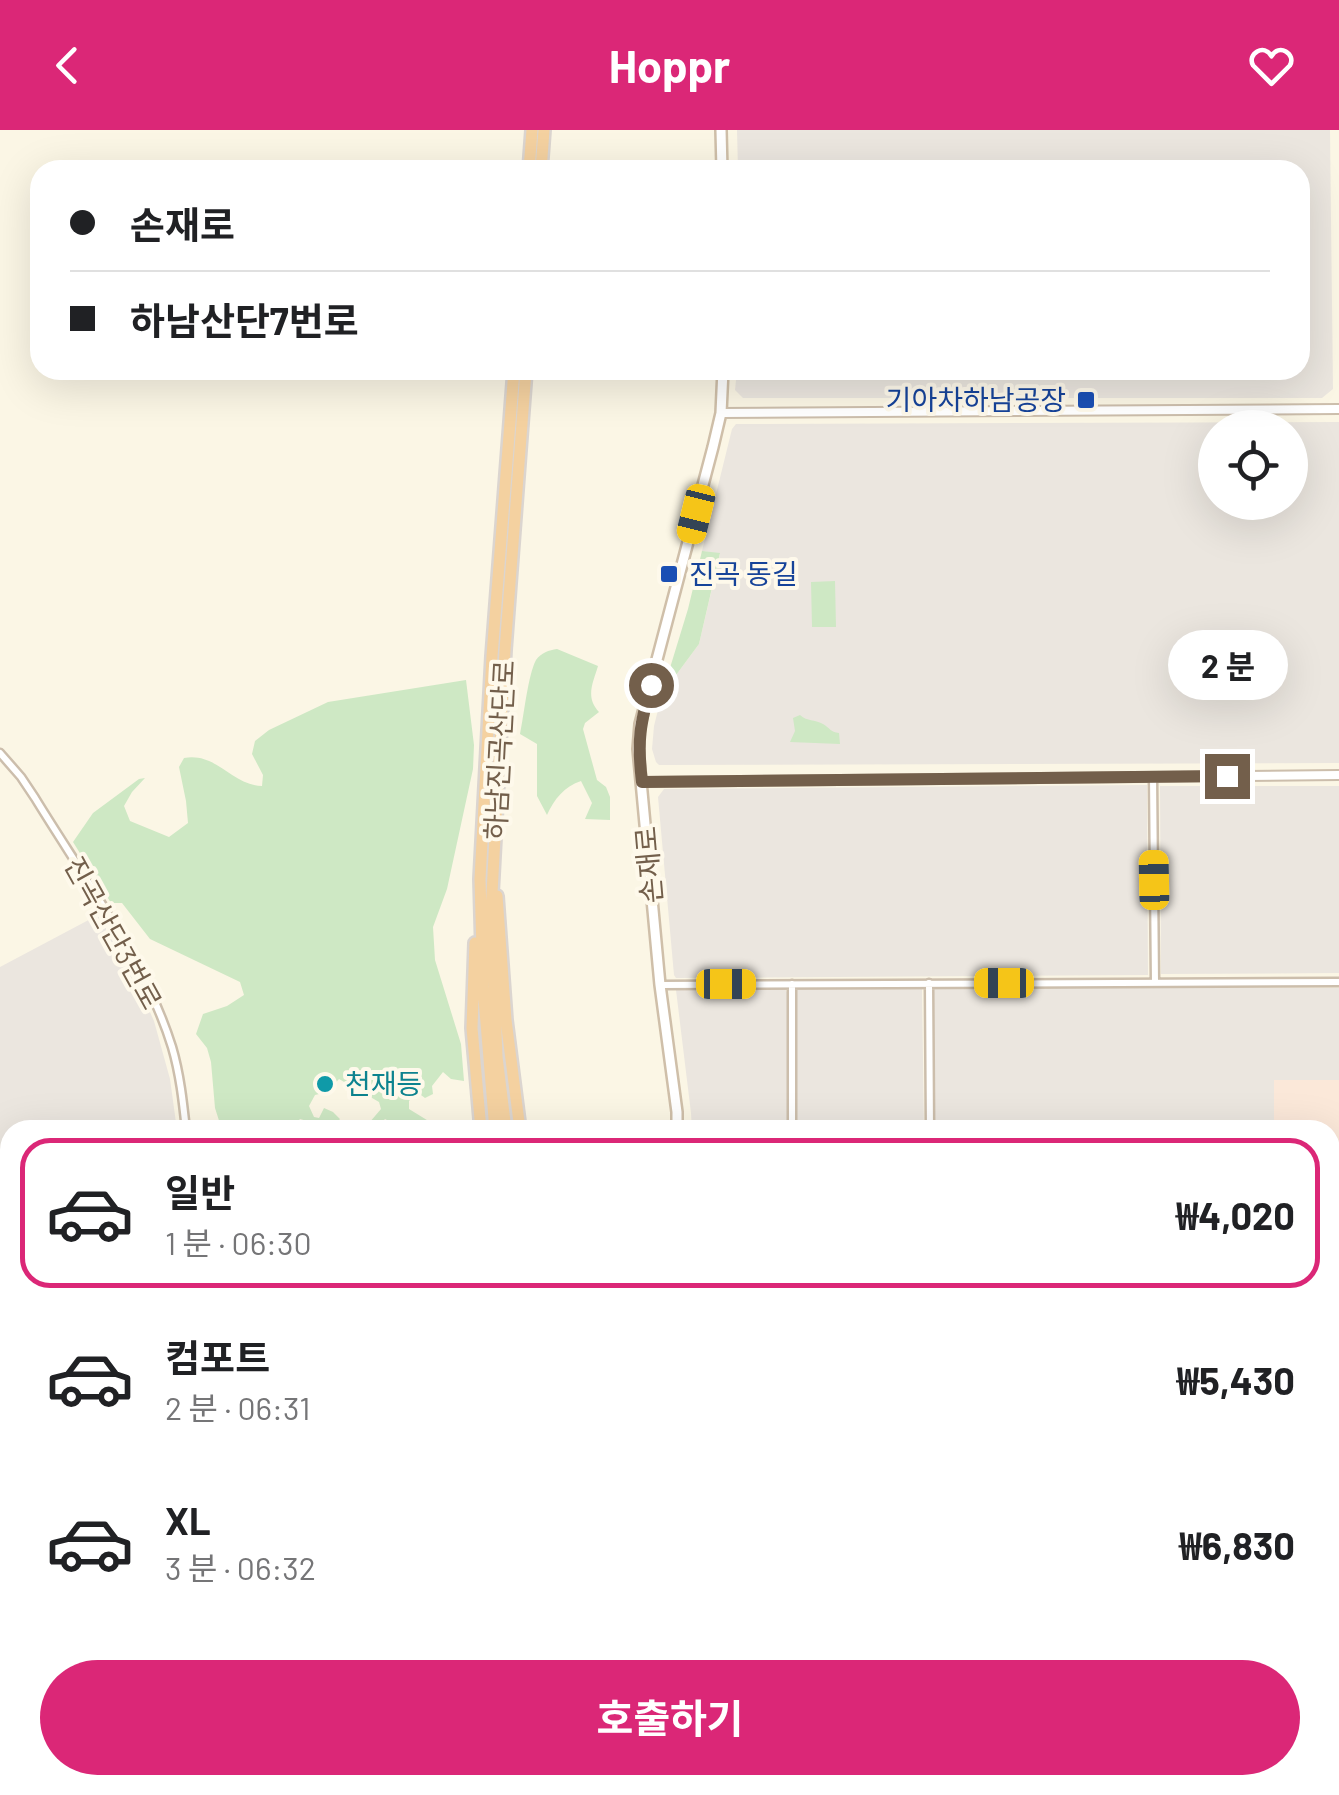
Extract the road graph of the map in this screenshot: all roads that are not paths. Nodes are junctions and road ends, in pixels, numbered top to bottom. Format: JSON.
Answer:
{"nodes":[{"id":1,"x":532,"y":130,"type":"edge"},
{"id":2,"x":544,"y":130,"type":"edge"},
{"id":3,"x":721,"y":130,"type":"edge"},
{"id":4,"x":530,"y":160,"type":"edge"},
{"id":5,"x":542,"y":160,"type":"edge"},
{"id":6,"x":722,"y":160,"type":"edge"},
{"id":7,"x":514,"y":380,"type":"edge"},
{"id":8,"x":524,"y":380,"type":"edge"},
{"id":9,"x":723,"y":380,"type":"edge"},
{"id":10,"x":1339,"y":409,"type":"edge"},
{"id":11,"x":721,"y":413,"type":"junction"},
{"id":12,"x":516,"y":420,"type":"junction"},
{"id":13,"x":513,"y":464,"type":"junction"},
{"id":14,"x":0,"y":753,"type":"edge"},
{"id":15,"x":1339,"y":775,"type":"edge"},
{"id":16,"x":1152,"y":777,"type":"junction"},
{"id":17,"x":642,"y":782,"type":"junction"},
{"id":18,"x":487,"y":877,"type":"junction"},
{"id":19,"x":1339,"y":982,"type":"edge"},
{"id":20,"x":929,"y":983,"type":"junction"},
{"id":21,"x":1155,"y":983,"type":"junction"},
{"id":22,"x":792,"y":984,"type":"junction"},
{"id":23,"x":660,"y":985,"type":"junction"},
{"id":24,"x":184,"y":1120,"type":"edge"},
{"id":25,"x":480,"y":1120,"type":"edge"},
{"id":26,"x":494,"y":1120,"type":"edge"},
{"id":27,"x":505,"y":1120,"type":"edge"},
{"id":28,"x":519,"y":1120,"type":"edge"},
{"id":29,"x":677,"y":1120,"type":"edge"},
{"id":30,"x":792,"y":1120,"type":"edge"},
{"id":31,"x":930,"y":1120,"type":"edge"}],
"edges":[{"from":1,"to":4,"type":"highway"},
{"from":2,"to":5,"type":"highway"},
{"from":3,"to":6,"type":"main road"},
{"from":7,"to":12,"type":"highway"},
{"from":8,"to":12,"type":"highway","name":"하남진곡산단로"},
{"from":9,"to":11,"type":"main road","name":"손재로"},
{"from":10,"to":11,"type":"street"},
{"from":11,"to":17,"type":"main road","name":"손재로"},
{"from":12,"to":13,"type":"highway","name":"하남진곡산단로"},
{"from":13,"to":18,"type":"highway","name":"하남진곡산단로"},
{"from":13,"to":18,"type":"highway","name":"하남진곡산단로"},
{"from":14,"to":24,"type":"street","name":"진곡산단3번로"},
{"from":15,"to":16,"type":"street"},
{"from":16,"to":17,"type":"street"},
{"from":16,"to":21,"type":"street"},
{"from":17,"to":23,"type":"main road","name":"손재로"},
{"from":18,"to":25,"type":"highway"},
{"from":18,"to":26,"type":"highway","name":"하남진곡산단로"},
{"from":18,"to":27,"type":"highway","name":"하남진곡산단로"},
{"from":18,"to":28,"type":"highway"},
{"from":19,"to":21,"type":"street"},
{"from":20,"to":21,"type":"street"},
{"from":20,"to":22,"type":"street"},
{"from":20,"to":31,"type":"street"},
{"from":22,"to":23,"type":"street"},
{"from":22,"to":30,"type":"street"},
{"from":23,"to":29,"type":"main road","name":"손재로"}]}
